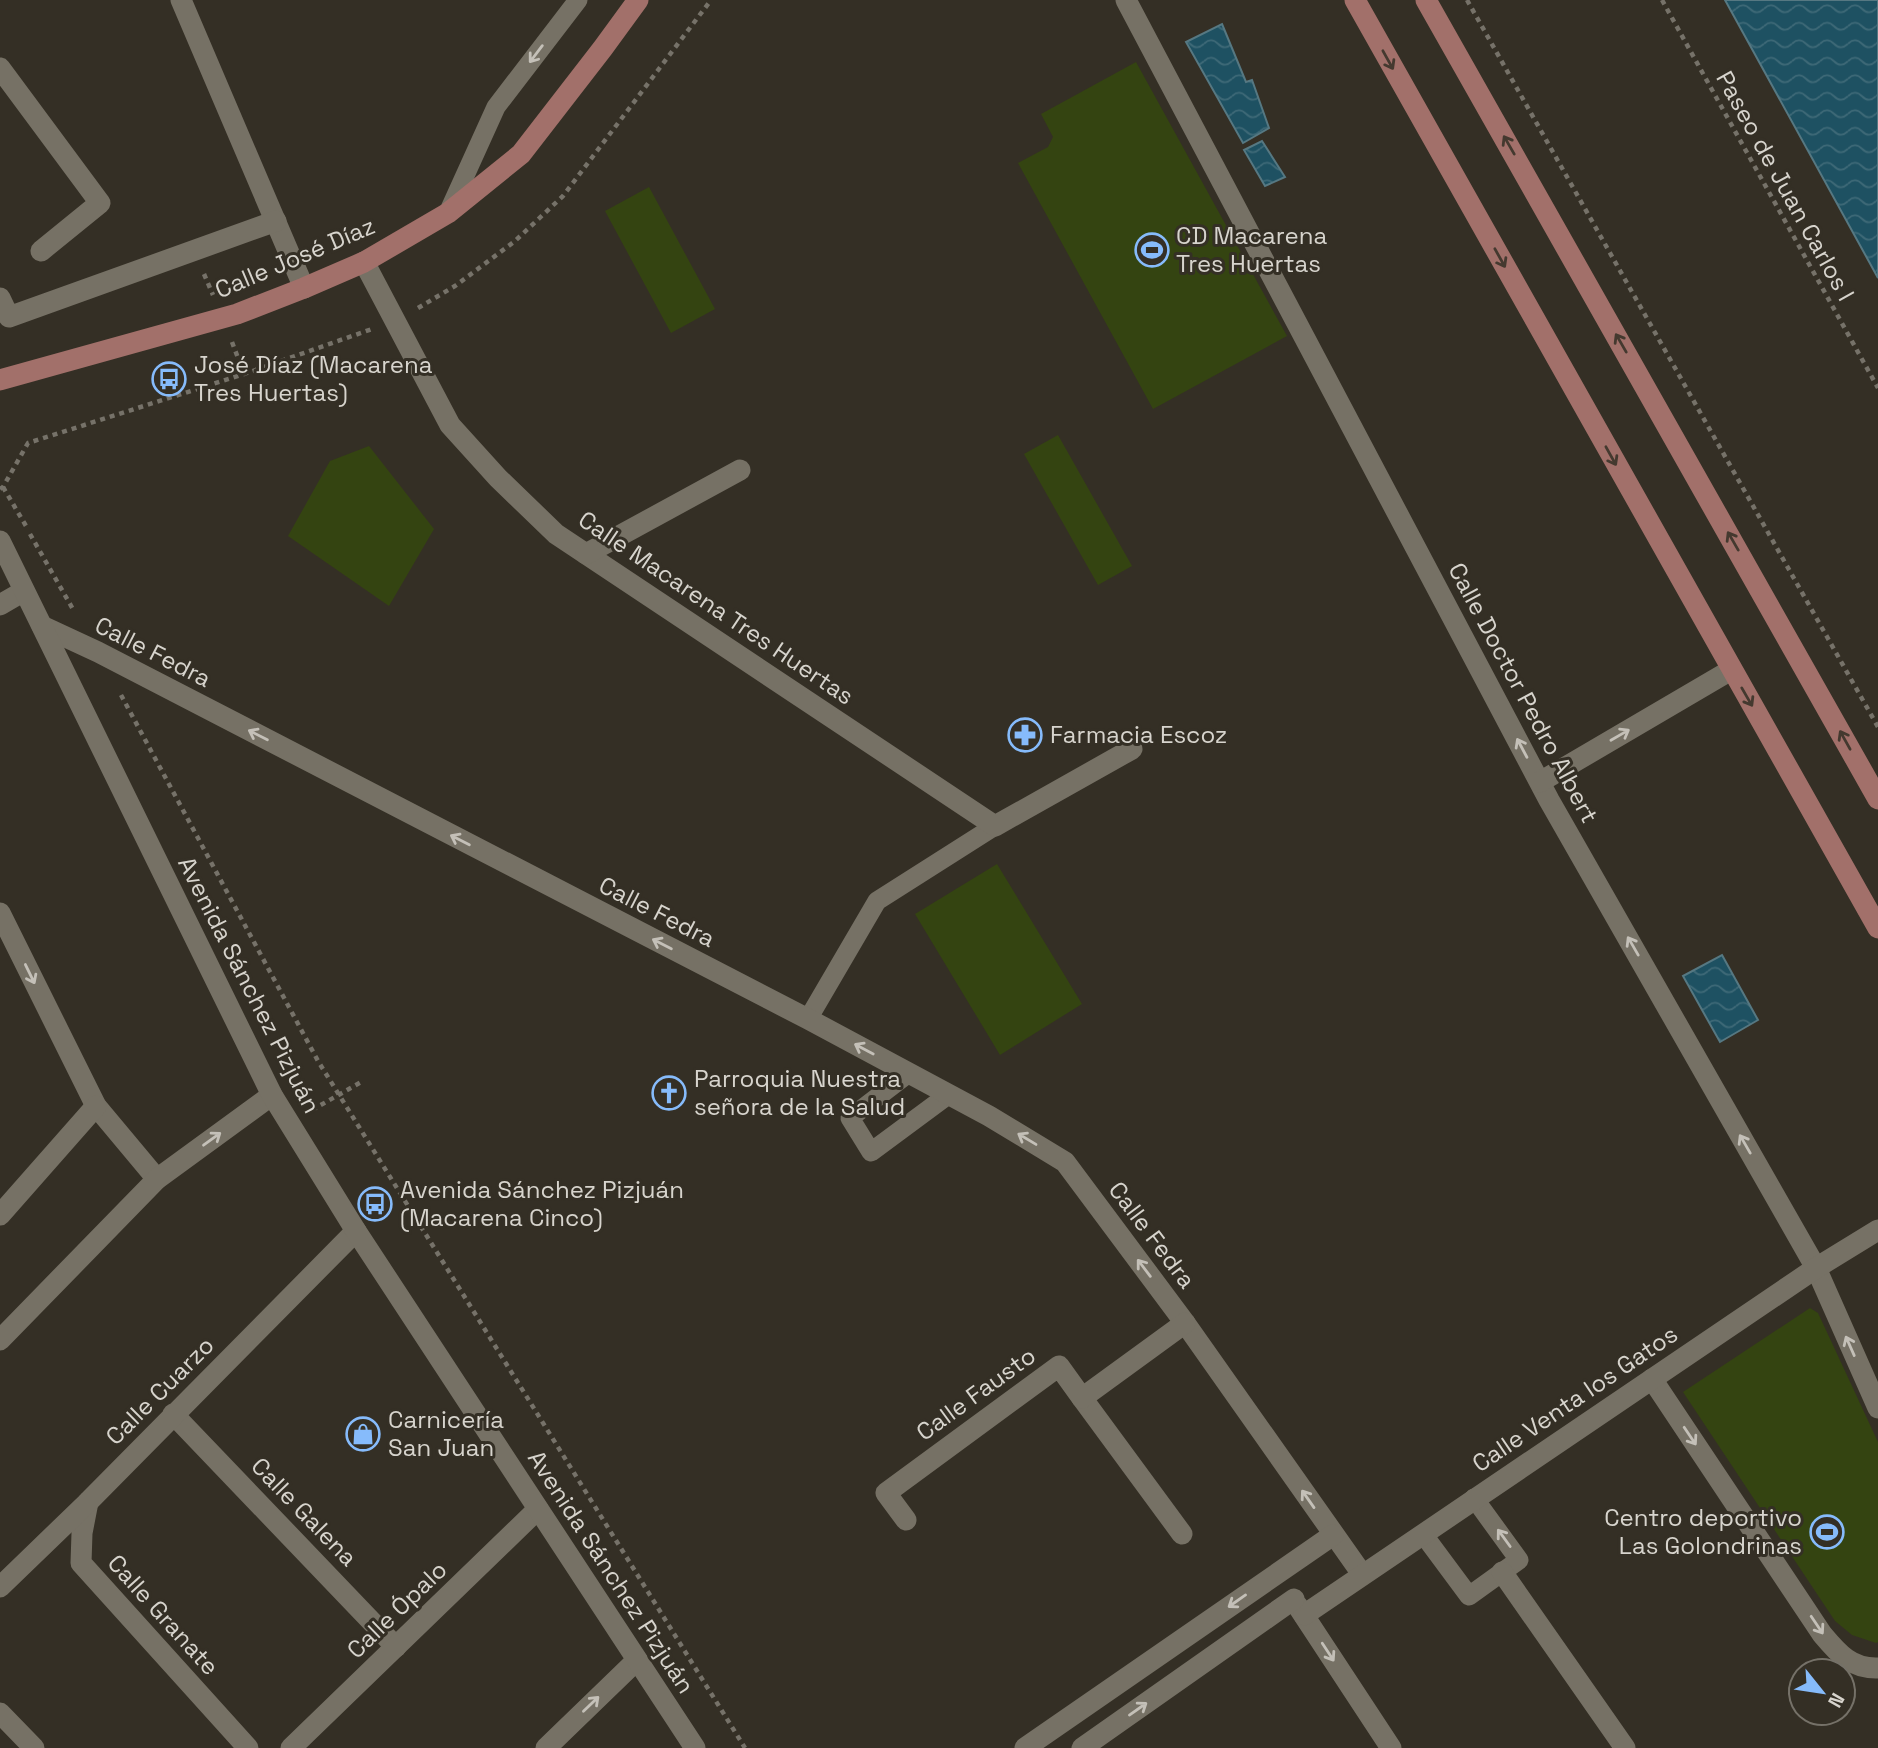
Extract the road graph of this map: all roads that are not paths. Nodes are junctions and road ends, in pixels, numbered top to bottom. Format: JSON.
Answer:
{"nodes":[{"id":1,"x":181,"y":0,"type":"edge"},
{"id":2,"x":578,"y":0,"type":"edge"},
{"id":3,"x":638,"y":0,"type":"edge"},
{"id":4,"x":1126,"y":0,"type":"edge"},
{"id":5,"x":1355,"y":0,"type":"edge"},
{"id":6,"x":1426,"y":0,"type":"edge"},
{"id":7,"x":0,"y":68,"type":"edge"},
{"id":8,"x":448,"y":213,"type":"junction"},
{"id":9,"x":276,"y":221,"type":"junction"},
{"id":10,"x":41,"y":251,"type":"dead end"},
{"id":11,"x":364,"y":262,"type":"junction"},
{"id":12,"x":304,"y":288,"type":"junction"},
{"id":13,"x":0,"y":298,"type":"edge"},
{"id":14,"x":0,"y":380,"type":"edge"},
{"id":15,"x":740,"y":470,"type":"dead end"},
{"id":16,"x":0,"y":541,"type":"edge"},
{"id":17,"x":586,"y":554,"type":"junction"},
{"id":18,"x":24,"y":592,"type":"junction"},
{"id":19,"x":0,"y":606,"type":"edge"},
{"id":20,"x":42,"y":626,"type":"junction"},
{"id":21,"x":1731,"y":670,"type":"junction"},
{"id":22,"x":1132,"y":748,"type":"dead end"},
{"id":23,"x":1540,"y":782,"type":"junction"},
{"id":24,"x":1878,"y":799,"type":"edge"},
{"id":25,"x":995,"y":826,"type":"junction"},
{"id":26,"x":0,"y":913,"type":"edge"},
{"id":27,"x":1878,"y":928,"type":"edge"},
{"id":28,"x":808,"y":1019,"type":"junction"},
{"id":29,"x":909,"y":1073,"type":"junction"},
{"id":30,"x":948,"y":1095,"type":"junction"},
{"id":31,"x":272,"y":1096,"type":"junction"},
{"id":32,"x":96,"y":1106,"type":"junction"},
{"id":33,"x":157,"y":1179,"type":"junction"},
{"id":34,"x":0,"y":1215,"type":"edge"},
{"id":35,"x":1878,"y":1230,"type":"edge"},
{"id":36,"x":356,"y":1231,"type":"junction"},
{"id":37,"x":1815,"y":1268,"type":"junction"},
{"id":38,"x":1185,"y":1323,"type":"junction"},
{"id":39,"x":0,"y":1340,"type":"edge"},
{"id":40,"x":1653,"y":1380,"type":"junction"},
{"id":41,"x":1082,"y":1398,"type":"junction"},
{"id":42,"x":1878,"y":1408,"type":"edge"},
{"id":43,"x":173,"y":1414,"type":"junction"},
{"id":44,"x":1475,"y":1498,"type":"junction"},
{"id":45,"x":88,"y":1502,"type":"junction"},
{"id":46,"x":538,"y":1509,"type":"junction"},
{"id":47,"x":905,"y":1520,"type":"dead end"},
{"id":48,"x":1182,"y":1534,"type":"dead end"},
{"id":49,"x":1423,"y":1534,"type":"junction"},
{"id":50,"x":1334,"y":1535,"type":"junction"},
{"id":51,"x":1502,"y":1572,"type":"junction"},
{"id":52,"x":1277,"y":1574,"type":"junction"},
{"id":53,"x":1362,"y":1574,"type":"junction"},
{"id":54,"x":0,"y":1587,"type":"edge"},
{"id":55,"x":1299,"y":1607,"type":"junction"},
{"id":56,"x":396,"y":1647,"type":"junction"},
{"id":57,"x":637,"y":1660,"type":"junction"},
{"id":58,"x":1878,"y":1668,"type":"edge"},
{"id":59,"x":0,"y":1713,"type":"edge"},
{"id":60,"x":1389,"y":1747,"type":"edge"},
{"id":61,"x":34,"y":1748,"type":"edge"},
{"id":62,"x":248,"y":1748,"type":"edge"},
{"id":63,"x":291,"y":1748,"type":"edge"},
{"id":64,"x":546,"y":1748,"type":"edge"},
{"id":65,"x":695,"y":1748,"type":"edge"},
{"id":66,"x":1025,"y":1748,"type":"edge"},
{"id":67,"x":1082,"y":1748,"type":"edge"},
{"id":68,"x":1625,"y":1748,"type":"edge"}],
"edges":[{"from":1,"to":9,"type":"street"},
{"from":2,"to":8,"type":"lane","one_way":true},
{"from":3,"to":8,"type":"main road","name":"Calle José Díaz"},
{"from":23,"to":4,"type":"street","name":"Calle Doctor Pedro Albert","one_way":true},
{"from":5,"to":21,"type":"main road","one_way":true},
{"from":24,"to":6,"type":"main road","one_way":true},
{"from":7,"to":10,"type":"street"},
{"from":8,"to":11,"type":"main road","name":"Calle José Díaz"},
{"from":9,"to":12,"type":"street"},
{"from":9,"to":13,"type":"street"},
{"from":11,"to":12,"type":"main road","name":"Calle José Díaz"},
{"from":11,"to":17,"type":"street","name":"Calle Macarena Tres Huertas"},
{"from":12,"to":14,"type":"main road","name":"Calle José Díaz"},
{"from":15,"to":17,"type":"street"},
{"from":16,"to":18,"type":"street","name":"Avenida Sánchez Pizjuán"},
{"from":17,"to":25,"type":"street","name":"Calle Macarena Tres Huertas"},
{"from":18,"to":19,"type":"street"},
{"from":18,"to":20,"type":"street","name":"Avenida Sánchez Pizjuán"},
{"from":28,"to":20,"type":"street","name":"Calle Fedra","one_way":true},
{"from":20,"to":31,"type":"street","name":"Avenida Sánchez Pizjuán"},
{"from":23,"to":21,"type":"street","one_way":true},
{"from":21,"to":27,"type":"main road","one_way":true},
{"from":22,"to":25,"type":"street"},
{"from":37,"to":23,"type":"street","name":"Calle Doctor Pedro Albert","one_way":true},
{"from":25,"to":28,"type":"lane"},
{"from":26,"to":32,"type":"street","one_way":true},
{"from":29,"to":28,"type":"street","name":"Calle Fedra","one_way":true},
{"from":29,"to":30,"type":"street","name":"Calle Fedra"},
{"from":29,"to":30,"type":"lane"},
{"from":38,"to":30,"type":"street","name":"Calle Fedra","one_way":true},
{"from":33,"to":31,"type":"street","one_way":true},
{"from":31,"to":36,"type":"street","name":"Avenida Sánchez Pizjuán"},
{"from":32,"to":33,"type":"street"},
{"from":32,"to":34,"type":"street"},
{"from":33,"to":39,"type":"street"},
{"from":35,"to":37,"type":"street","name":"Calle Venta los Gatos"},
{"from":36,"to":43,"type":"street","name":"Calle Cuarzo"},
{"from":36,"to":46,"type":"street","name":"Avenida Sánchez Pizjuán"},
{"from":37,"to":40,"type":"street","name":"Calle Venta los Gatos"},
{"from":42,"to":37,"type":"street","name":"Calle Doctor Pedro Albert","one_way":true},
{"from":38,"to":41,"type":"street"},
{"from":50,"to":38,"type":"street","name":"Calle Fedra","one_way":true},
{"from":40,"to":44,"type":"street","name":"Calle Venta los Gatos"},
{"from":40,"to":58,"type":"street","one_way":true},
{"from":41,"to":47,"type":"street","name":"Calle Fausto"},
{"from":41,"to":48,"type":"street"},
{"from":43,"to":45,"type":"street","name":"Calle Cuarzo"},
{"from":43,"to":56,"type":"street","name":"Calle Galena"},
{"from":44,"to":49,"type":"street","name":"Calle Venta los Gatos"},
{"from":51,"to":44,"type":"lane","one_way":true},
{"from":45,"to":54,"type":"street","name":"Calle Cuarzo"},
{"from":45,"to":62,"type":"street","name":"Calle Granate"},
{"from":46,"to":56,"type":"street","name":"Calle Ópalo"},
{"from":46,"to":57,"type":"street","name":"Avenida Sánchez Pizjuán"},
{"from":49,"to":51,"type":"lane"},
{"from":49,"to":53,"type":"street","name":"Calle Venta los Gatos"},
{"from":50,"to":52,"type":"street"},
{"from":50,"to":53,"type":"street","name":"Calle Fedra"},
{"from":51,"to":68,"type":"street"},
{"from":52,"to":55,"type":"street"},
{"from":52,"to":66,"type":"street","one_way":true},
{"from":53,"to":55,"type":"street","name":"Calle Venta los Gatos"},
{"from":55,"to":60,"type":"street","one_way":true},
{"from":67,"to":55,"type":"street","name":"Calle Venta los Gatos","one_way":true},
{"from":56,"to":63,"type":"street","name":"Calle Ópalo"},
{"from":64,"to":57,"type":"street","one_way":true},
{"from":57,"to":65,"type":"street","name":"Avenida Sánchez Pizjuán"},
{"from":59,"to":61,"type":"street"}]}
